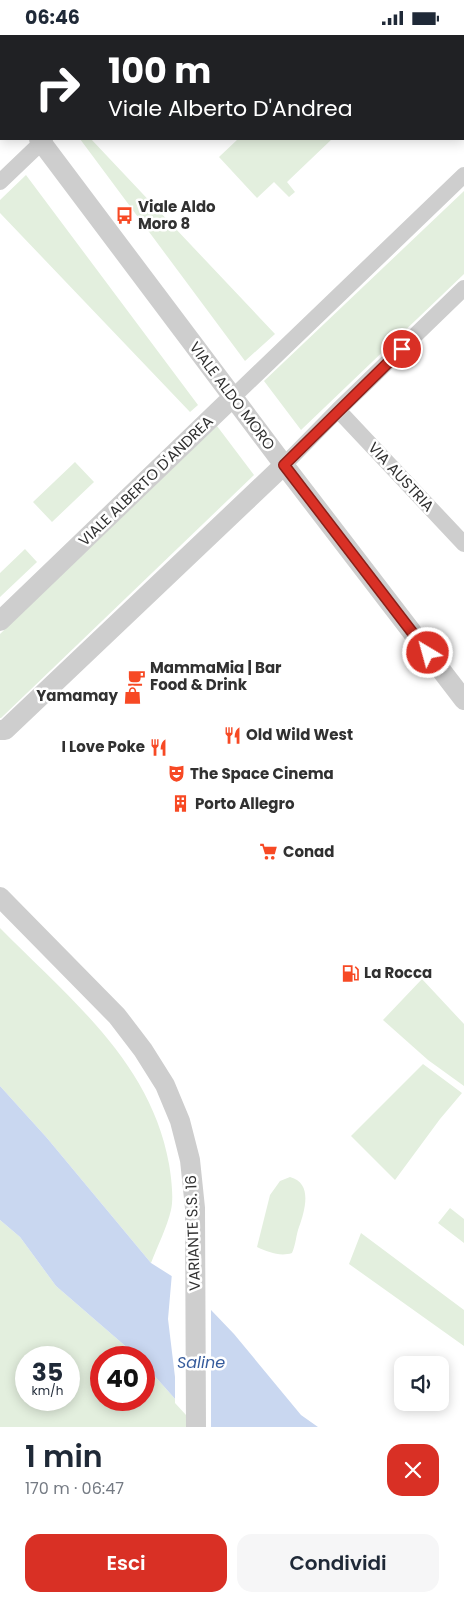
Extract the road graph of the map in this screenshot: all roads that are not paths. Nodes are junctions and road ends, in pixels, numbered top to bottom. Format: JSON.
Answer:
{"nodes":[{"id":1,"x":42,"y":140,"type":"edge"},
{"id":2,"x":464,"y":175,"type":"edge"},
{"id":3,"x":0,"y":182,"type":"edge"},
{"id":4,"x":464,"y":288,"type":"edge"},
{"id":5,"x":233,"y":397,"type":"junction"},
{"id":6,"x":338,"y":410,"type":"junction"},
{"id":7,"x":284,"y":465,"type":"junction"},
{"id":8,"x":464,"y":544,"type":"edge"},
{"id":9,"x":0,"y":621,"type":"edge"},
{"id":10,"x":464,"y":700,"type":"edge"},
{"id":11,"x":0,"y":730,"type":"edge"},
{"id":12,"x":0,"y":897,"type":"edge"},
{"id":13,"x":196,"y":1427,"type":"edge"}],
"edges":[{"from":1,"to":3,"type":"street"},
{"from":1,"to":5,"type":"street","name":"VIALE ALDO MORO"},
{"from":2,"to":5,"type":"street","name":"VIALE ALBERTO D'ANDREA"},
{"from":4,"to":6,"type":"street"},
{"from":5,"to":7,"type":"street","name":"VIALE ALDO MORO"},
{"from":5,"to":9,"type":"street","name":"VIALE ALBERTO D'ANDREA"},
{"from":6,"to":7,"type":"street"},
{"from":6,"to":8,"type":"street","name":"VIA AUSTRIA"},
{"from":7,"to":10,"type":"street","name":"VIALE ALDO MORO"},
{"from":7,"to":11,"type":"street"},
{"from":12,"to":13,"type":"street","name":"VARIANTE S.S. 16"}]}
